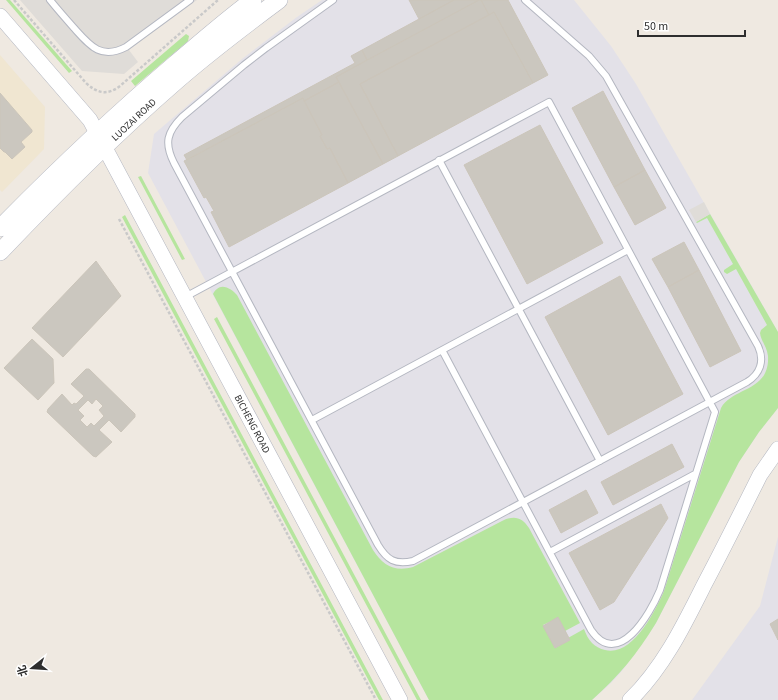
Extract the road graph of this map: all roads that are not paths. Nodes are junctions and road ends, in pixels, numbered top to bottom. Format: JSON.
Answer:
{"nodes":[{"id":1,"x":50,"y":0,"type":"edge"},
{"id":2,"x":190,"y":0,"type":"edge"},
{"id":3,"x":253,"y":0,"type":"edge"},
{"id":4,"x":279,"y":0,"type":"edge"},
{"id":5,"x":333,"y":0,"type":"edge"},
{"id":6,"x":525,"y":0,"type":"edge"},
{"id":7,"x":0,"y":16,"type":"edge"},
{"id":8,"x":101,"y":140,"type":"junction"},
{"id":9,"x":439,"y":160,"type":"junction"},
{"id":10,"x":0,"y":228,"type":"edge"},
{"id":11,"x":628,"y":250,"type":"junction"},
{"id":12,"x":0,"y":252,"type":"edge"},
{"id":13,"x":185,"y":297,"type":"junction"},
{"id":14,"x":519,"y":309,"type":"junction"},
{"id":15,"x":442,"y":350,"type":"junction"},
{"id":16,"x":709,"y":402,"type":"junction"},
{"id":17,"x":312,"y":420,"type":"junction"},
{"id":18,"x":778,"y":449,"type":"edge"},
{"id":19,"x":600,"y":461,"type":"junction"},
{"id":20,"x":696,"y":474,"type":"junction"},
{"id":21,"x":523,"y":502,"type":"junction"},
{"id":22,"x":550,"y":552,"type":"junction"},
{"id":23,"x":400,"y":700,"type":"edge"},
{"id":24,"x":630,"y":700,"type":"edge"}],
"edges":[{"from":1,"to":2,"type":"lane"},
{"from":3,"to":8,"type":"main road","name":"LUOZAI ROAD"},
{"from":4,"to":8,"type":"main road","name":"LUOZAI ROAD"},
{"from":5,"to":17,"type":"lane"},
{"from":6,"to":16,"type":"lane"},
{"from":7,"to":8,"type":"street","name":"BICHENG ROAD"},
{"from":8,"to":10,"type":"main road","name":"LUOZAI ROAD"},
{"from":8,"to":12,"type":"main road","name":"LUOZAI ROAD"},
{"from":8,"to":13,"type":"street","name":"BICHENG ROAD"},
{"from":9,"to":11,"type":"lane"},
{"from":9,"to":13,"type":"lane"},
{"from":9,"to":14,"type":"lane"},
{"from":11,"to":14,"type":"lane"},
{"from":11,"to":16,"type":"lane"},
{"from":13,"to":23,"type":"street","name":"BICHENG ROAD"},
{"from":14,"to":15,"type":"lane"},
{"from":14,"to":19,"type":"lane"},
{"from":15,"to":17,"type":"lane"},
{"from":15,"to":21,"type":"lane"},
{"from":16,"to":19,"type":"lane"},
{"from":16,"to":20,"type":"lane"},
{"from":17,"to":21,"type":"lane"},
{"from":18,"to":24,"type":"street"},
{"from":19,"to":21,"type":"lane"},
{"from":20,"to":22,"type":"lane"},
{"from":20,"to":22,"type":"lane"},
{"from":21,"to":22,"type":"lane"}]}
